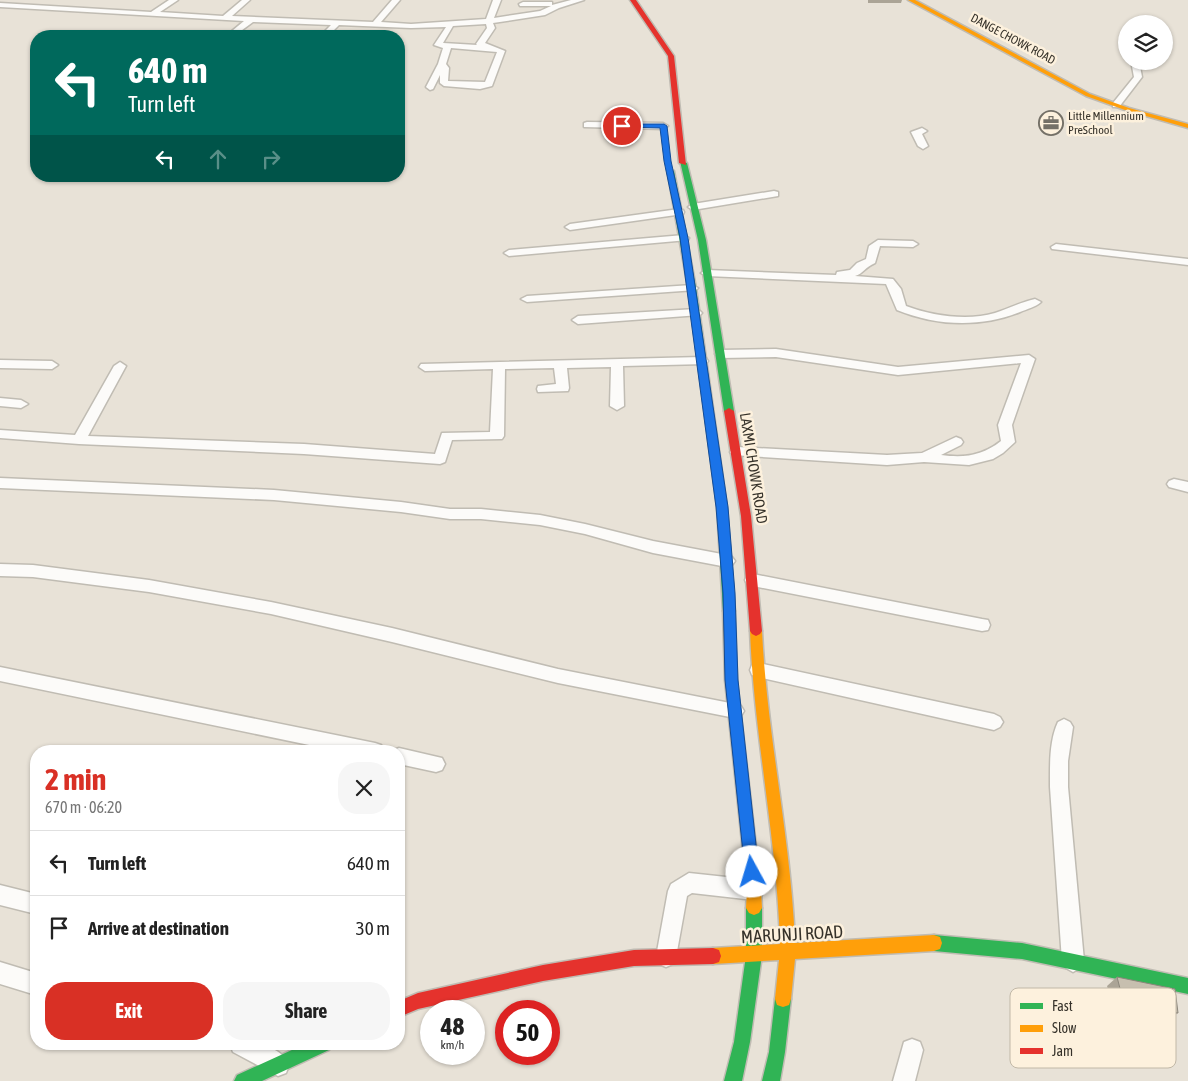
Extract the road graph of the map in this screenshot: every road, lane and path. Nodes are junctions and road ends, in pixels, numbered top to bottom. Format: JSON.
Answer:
{"nodes":[{"id":1,"x":28,"y":0,"type":"edge"},
{"id":2,"x":174,"y":0,"type":"edge"},
{"id":3,"x":246,"y":0,"type":"edge"},
{"id":4,"x":396,"y":0,"type":"edge"},
{"id":5,"x":497,"y":0,"type":"edge"},
{"id":6,"x":580,"y":0,"type":"edge"},
{"id":7,"x":911,"y":0,"type":"edge"},
{"id":8,"x":922,"y":0,"type":"edge"},
{"id":9,"x":632,"y":1,"type":"edge"},
{"id":10,"x":116,"y":4,"type":"dead end"},
{"id":11,"x":523,"y":4,"type":"dead end"},
{"id":12,"x":561,"y":4,"type":"junction"},
{"id":13,"x":0,"y":5,"type":"edge"},
{"id":14,"x":19,"y":6,"type":"junction"},
{"id":15,"x":105,"y":11,"type":"junction"},
{"id":16,"x":153,"y":14,"type":"junction"},
{"id":17,"x":225,"y":18,"type":"junction"},
{"id":18,"x":251,"y":19,"type":"junction"},
{"id":19,"x":489,"y":20,"type":"junction"},
{"id":20,"x":337,"y":23,"type":"junction"},
{"id":21,"x":451,"y":24,"type":"junction"},
{"id":22,"x":375,"y":25,"type":"junction"},
{"id":23,"x":237,"y":30,"type":"edge"},
{"id":24,"x":330,"y":30,"type":"edge"},
{"id":25,"x":1000,"y":45,"type":"junction"},
{"id":26,"x":448,"y":46,"type":"junction"},
{"id":27,"x":503,"y":48,"type":"dead end"},
{"id":28,"x":657,"y":56,"type":"dead end"},
{"id":29,"x":442,"y":64,"type":"junction"},
{"id":30,"x":1136,"y":70,"type":"edge"},
{"id":31,"x":430,"y":87,"type":"dead end"},
{"id":32,"x":1116,"y":105,"type":"junction"},
{"id":33,"x":587,"y":125,"type":"dead end"},
{"id":34,"x":663,"y":125,"type":"dead end"},
{"id":35,"x":1188,"y":126,"type":"edge"},
{"id":36,"x":922,"y":131,"type":"dead end"},
{"id":37,"x":923,"y":146,"type":"dead end"},
{"id":38,"x":667,"y":161,"type":"dead end"},
{"id":39,"x":774,"y":194,"type":"dead end"},
{"id":40,"x":694,"y":207,"type":"junction"},
{"id":41,"x":680,"y":216,"type":"junction"},
{"id":42,"x":697,"y":219,"type":"junction"},
{"id":43,"x":570,"y":227,"type":"dead end"},
{"id":44,"x":684,"y":238,"type":"junction"},
{"id":45,"x":913,"y":244,"type":"dead end"},
{"id":46,"x":1056,"y":246,"type":"dead end"},
{"id":47,"x":509,"y":253,"type":"dead end"},
{"id":48,"x":1188,"y":262,"type":"edge"},
{"id":49,"x":708,"y":272,"type":"junction"},
{"id":50,"x":808,"y":276,"type":"junction"},
{"id":51,"x":692,"y":288,"type":"junction"},
{"id":52,"x":527,"y":299,"type":"dead end"},
{"id":53,"x":1035,"y":302,"type":"dead end"},
{"id":54,"x":696,"y":313,"type":"junction"},
{"id":55,"x":578,"y":320,"type":"dead end"},
{"id":56,"x":721,"y":358,"type":"junction"},
{"id":57,"x":702,"y":361,"type":"junction"},
{"id":58,"x":0,"y":364,"type":"edge"},
{"id":59,"x":617,"y":364,"type":"junction"},
{"id":60,"x":52,"y":365,"type":"dead end"},
{"id":61,"x":120,"y":366,"type":"dead end"},
{"id":62,"x":560,"y":366,"type":"junction"},
{"id":63,"x":425,"y":367,"type":"dead end"},
{"id":64,"x":499,"y":367,"type":"junction"},
{"id":65,"x":543,"y":389,"type":"dead end"},
{"id":66,"x":0,"y":402,"type":"edge"},
{"id":67,"x":21,"y":404,"type":"dead end"},
{"id":68,"x":617,"y":406,"type":"dead end"},
{"id":69,"x":0,"y":434,"type":"edge"},
{"id":70,"x":79,"y":440,"type":"junction"},
{"id":71,"x":956,"y":442,"type":"dead end"},
{"id":72,"x":737,"y":452,"type":"junction"},
{"id":73,"x":924,"y":457,"type":"junction"},
{"id":74,"x":0,"y":483,"type":"edge"},
{"id":75,"x":726,"y":558,"type":"junction"},
{"id":76,"x":751,"y":558,"type":"junction"},
{"id":77,"x":0,"y":570,"type":"edge"},
{"id":78,"x":753,"y":580,"type":"junction"},
{"id":79,"x":982,"y":625,"type":"dead end"},
{"id":80,"x":758,"y":670,"type":"junction"},
{"id":81,"x":0,"y":674,"type":"edge"},
{"id":82,"x":735,"y":711,"type":"junction"},
{"id":83,"x":994,"y":722,"type":"dead end"},
{"id":84,"x":1064,"y":727,"type":"dead end"},
{"id":85,"x":346,"y":745,"type":"edge"},
{"id":86,"x":405,"y":757,"type":"edge"},
{"id":87,"x":436,"y":764,"type":"dead end"},
{"id":88,"x":754,"y":890,"type":"junction"},
{"id":89,"x":0,"y":895,"type":"edge"},
{"id":90,"x":30,"y":902,"type":"edge"},
{"id":91,"x":788,"y":953,"type":"junction"},
{"id":92,"x":754,"y":955,"type":"junction"},
{"id":93,"x":666,"y":957,"type":"junction"},
{"id":94,"x":1073,"y":962,"type":"junction"},
{"id":95,"x":0,"y":973,"type":"edge"},
{"id":96,"x":30,"y":982,"type":"edge"},
{"id":97,"x":1188,"y":986,"type":"edge"},
{"id":98,"x":405,"y":1002,"type":"edge"},
{"id":99,"x":252,"y":1050,"type":"edge"},
{"id":100,"x":310,"y":1050,"type":"edge"},
{"id":101,"x":912,"y":1050,"type":"dead end"},
{"id":102,"x":278,"y":1065,"type":"junction"},
{"id":103,"x":243,"y":1081,"type":"edge"},
{"id":104,"x":733,"y":1081,"type":"edge"},
{"id":105,"x":771,"y":1081,"type":"edge"},
{"id":106,"x":904,"y":1081,"type":"edge"}],
"edges":[{"from":1,"to":14,"type":"street"},
{"from":2,"to":16,"type":"street"},
{"from":3,"to":17,"type":"street"},
{"from":4,"to":22,"type":"street"},
{"from":5,"to":19,"type":"street"},
{"from":6,"to":12,"type":"street"},
{"from":7,"to":25,"type":"main road","name":"DANGE CHOWK ROAD"},
{"from":8,"to":25,"type":"main road","name":"DANGE CHOWK ROAD"},
{"from":9,"to":28,"type":"main road","name":"LAXMI CHOWK ROAD"},
{"from":9,"to":40,"type":"main road","name":"LAXMI CHOWK ROAD"},
{"from":10,"to":15,"type":"street"},
{"from":11,"to":12,"type":"street"},
{"from":12,"to":19,"type":"street"},
{"from":13,"to":14,"type":"street"},
{"from":14,"to":15,"type":"street"},
{"from":15,"to":16,"type":"street"},
{"from":16,"to":17,"type":"street"},
{"from":17,"to":18,"type":"street"},
{"from":18,"to":20,"type":"street"},
{"from":18,"to":23,"type":"street"},
{"from":19,"to":21,"type":"street"},
{"from":19,"to":27,"type":"street"},
{"from":20,"to":22,"type":"street"},
{"from":20,"to":24,"type":"street"},
{"from":21,"to":22,"type":"street"},
{"from":21,"to":26,"type":"street"},
{"from":25,"to":32,"type":"main road","name":"DANGE CHOWK ROAD"},
{"from":26,"to":29,"type":"street"},
{"from":26,"to":29,"type":"street"},
{"from":29,"to":31,"type":"street"},
{"from":30,"to":32,"type":"street"},
{"from":32,"to":35,"type":"main road","name":"DANGE CHOWK ROAD"},
{"from":33,"to":34,"type":"street"},
{"from":36,"to":37,"type":"street"},
{"from":38,"to":41,"type":"main road"},
{"from":39,"to":40,"type":"street"},
{"from":40,"to":42,"type":"main road","name":"LAXMI CHOWK ROAD"},
{"from":41,"to":42,"type":"main road"},
{"from":41,"to":43,"type":"street"},
{"from":41,"to":44,"type":"main road"},
{"from":42,"to":49,"type":"main road","name":"LAXMI CHOWK ROAD"},
{"from":44,"to":47,"type":"street"},
{"from":44,"to":51,"type":"main road"},
{"from":45,"to":50,"type":"street"},
{"from":46,"to":48,"type":"street"},
{"from":49,"to":50,"type":"street"},
{"from":49,"to":56,"type":"main road","name":"LAXMI CHOWK ROAD"},
{"from":50,"to":53,"type":"street"},
{"from":51,"to":52,"type":"street"},
{"from":51,"to":54,"type":"main road"},
{"from":54,"to":55,"type":"street"},
{"from":54,"to":57,"type":"main road"},
{"from":56,"to":57,"type":"main road"},
{"from":56,"to":72,"type":"main road","name":"LAXMI CHOWK ROAD"},
{"from":56,"to":73,"type":"street"},
{"from":57,"to":59,"type":"street"},
{"from":57,"to":75,"type":"main road"},
{"from":58,"to":60,"type":"street"},
{"from":59,"to":62,"type":"street"},
{"from":59,"to":68,"type":"street"},
{"from":61,"to":70,"type":"street"},
{"from":62,"to":64,"type":"street"},
{"from":62,"to":65,"type":"street"},
{"from":63,"to":64,"type":"street"},
{"from":64,"to":70,"type":"street"},
{"from":66,"to":67,"type":"street"},
{"from":69,"to":70,"type":"street"},
{"from":71,"to":73,"type":"street"},
{"from":72,"to":73,"type":"street"},
{"from":72,"to":76,"type":"main road","name":"LAXMI CHOWK ROAD"},
{"from":74,"to":75,"type":"street"},
{"from":75,"to":76,"type":"main road"},
{"from":75,"to":82,"type":"main road"},
{"from":76,"to":78,"type":"main road","name":"LAXMI CHOWK ROAD"},
{"from":77,"to":82,"type":"street"},
{"from":78,"to":79,"type":"street"},
{"from":78,"to":80,"type":"main road","name":"LAXMI CHOWK ROAD"},
{"from":80,"to":83,"type":"street"},
{"from":80,"to":91,"type":"main road","name":"LAXMI CHOWK ROAD"},
{"from":81,"to":85,"type":"street"},
{"from":82,"to":88,"type":"main road"},
{"from":84,"to":94,"type":"street"},
{"from":86,"to":87,"type":"street"},
{"from":88,"to":92,"type":"main road"},
{"from":88,"to":93,"type":"street"},
{"from":89,"to":90,"type":"street"},
{"from":91,"to":92,"type":"main road","name":"MARUNJI ROAD"},
{"from":91,"to":94,"type":"main road","name":"MARUNJI ROAD"},
{"from":91,"to":105,"type":"main road","name":"LAXMI CHOWK ROAD"},
{"from":92,"to":93,"type":"main road","name":"MARUNJI ROAD"},
{"from":92,"to":104,"type":"main road"},
{"from":93,"to":98,"type":"main road","name":"MARUNJI ROAD"},
{"from":94,"to":97,"type":"main road","name":"MARUNJI ROAD"},
{"from":95,"to":96,"type":"street"},
{"from":99,"to":102,"type":"street"},
{"from":100,"to":102,"type":"main road"},
{"from":101,"to":106,"type":"street"},
{"from":102,"to":103,"type":"main road"}]}
